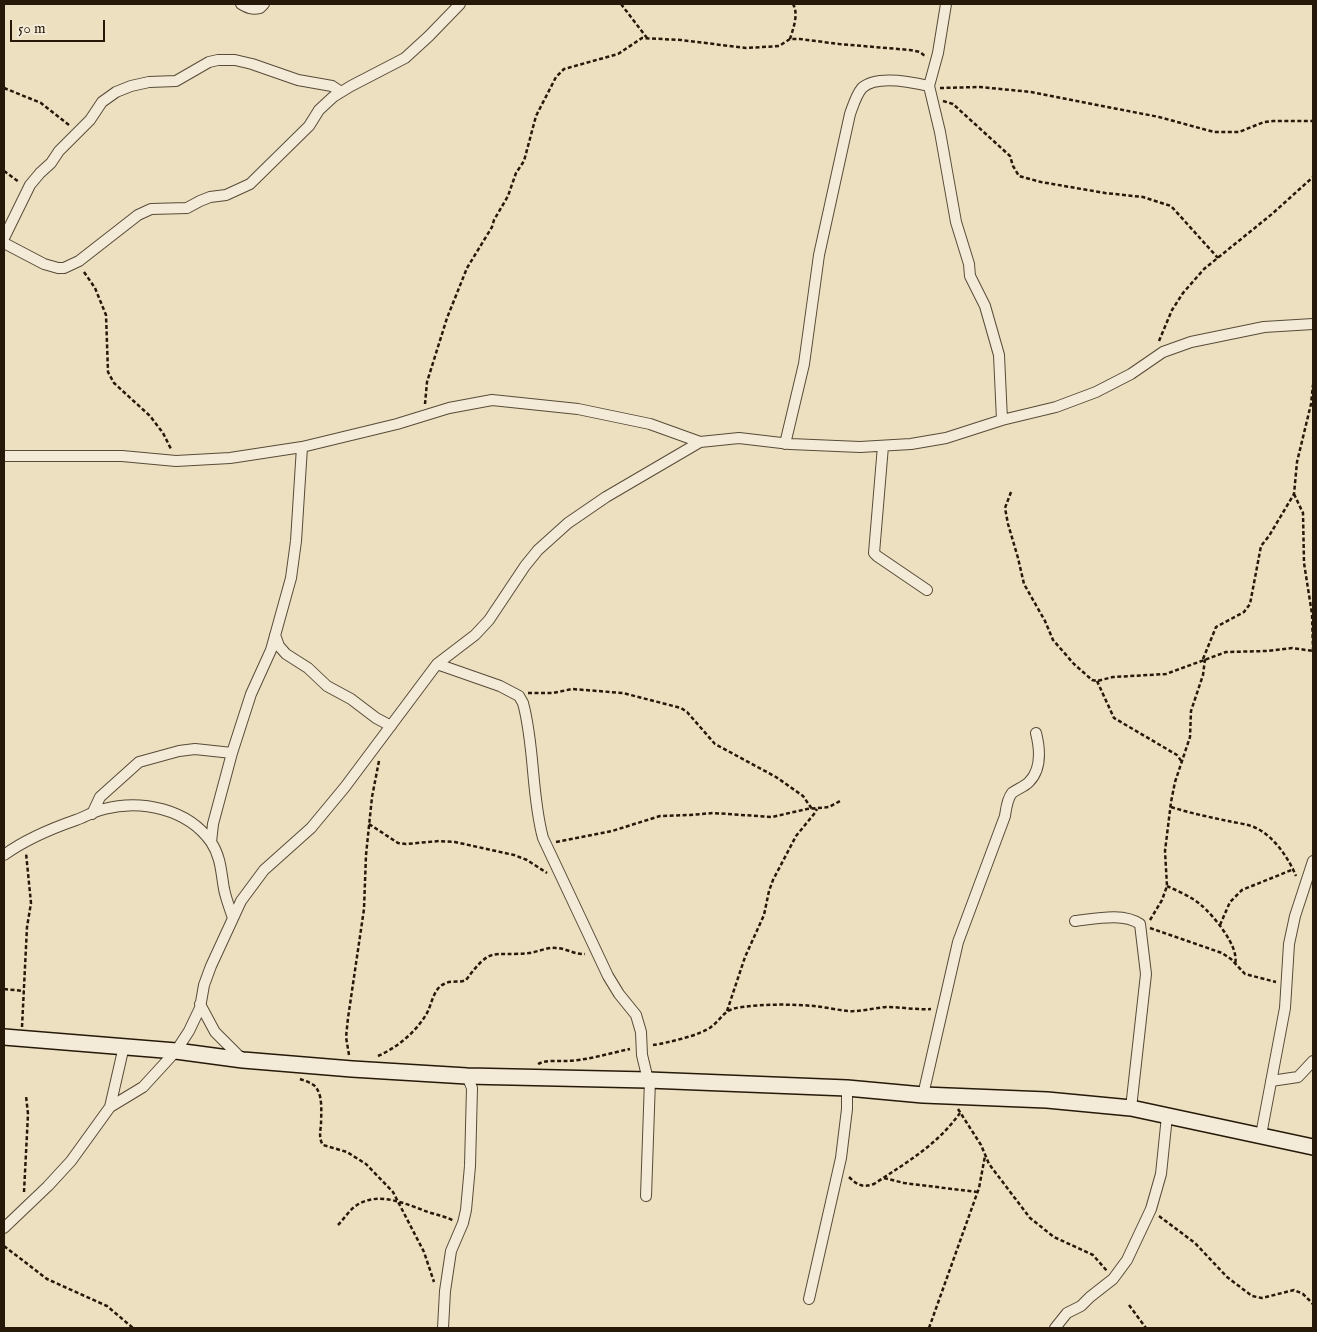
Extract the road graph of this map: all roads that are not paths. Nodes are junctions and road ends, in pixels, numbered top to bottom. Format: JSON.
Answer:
{"nodes":[{"id":1,"x":241,"y":4,"type":"edge"},
{"id":2,"x":264,"y":4,"type":"edge"},
{"id":3,"x":460,"y":4,"type":"edge"},
{"id":4,"x":946,"y":4,"type":"edge"},
{"id":5,"x":930,"y":91,"type":"junction"},
{"id":6,"x":341,"y":92,"type":"junction"},
{"id":7,"x":4,"y":238,"type":"edge"},
{"id":8,"x":4,"y":243,"type":"edge"},
{"id":9,"x":1313,"y":324,"type":"edge"},
{"id":10,"x":1002,"y":420,"type":"junction"},
{"id":11,"x":700,"y":442,"type":"junction"},
{"id":12,"x":785,"y":444,"type":"junction"},
{"id":13,"x":882,"y":446,"type":"junction"},
{"id":14,"x":302,"y":447,"type":"junction"},
{"id":15,"x":4,"y":456,"type":"edge"},
{"id":16,"x":927,"y":590,"type":"dead end"},
{"id":17,"x":275,"y":635,"type":"junction"},
{"id":18,"x":438,"y":664,"type":"junction"},
{"id":19,"x":391,"y":726,"type":"junction"},
{"id":20,"x":1036,"y":733,"type":"dead end"},
{"id":21,"x":232,"y":753,"type":"junction"},
{"id":22,"x":92,"y":814,"type":"junction"},
{"id":23,"x":211,"y":842,"type":"junction"},
{"id":24,"x":4,"y":855,"type":"edge"},
{"id":25,"x":1313,"y":861,"type":"edge"},
{"id":26,"x":233,"y":918,"type":"junction"},
{"id":27,"x":1075,"y":921,"type":"dead end"},
{"id":28,"x":200,"y":1004,"type":"junction"},
{"id":29,"x":4,"y":1037,"type":"edge"},
{"id":30,"x":124,"y":1046,"type":"junction"},
{"id":31,"x":176,"y":1051,"type":"junction"},
{"id":32,"x":243,"y":1060,"type":"junction"},
{"id":33,"x":1313,"y":1061,"type":"edge"},
{"id":34,"x":467,"y":1076,"type":"junction"},
{"id":35,"x":649,"y":1080,"type":"junction"},
{"id":36,"x":1271,"y":1081,"type":"junction"},
{"id":37,"x":847,"y":1088,"type":"junction"},
{"id":38,"x":923,"y":1095,"type":"junction"},
{"id":39,"x":110,"y":1107,"type":"junction"},
{"id":40,"x":1131,"y":1108,"type":"junction"},
{"id":41,"x":1167,"y":1116,"type":"junction"},
{"id":42,"x":1261,"y":1135,"type":"junction"},
{"id":43,"x":1313,"y":1147,"type":"edge"},
{"id":44,"x":646,"y":1196,"type":"dead end"},
{"id":45,"x":4,"y":1228,"type":"edge"},
{"id":46,"x":809,"y":1299,"type":"dead end"},
{"id":47,"x":443,"y":1328,"type":"edge"},
{"id":48,"x":1055,"y":1328,"type":"edge"}],
"edges":[{"from":1,"to":2,"type":"street"},
{"from":3,"to":6,"type":"street"},
{"from":4,"to":5,"type":"street"},
{"from":5,"to":10,"type":"street"},
{"from":5,"to":12,"type":"street"},
{"from":6,"to":7,"type":"street"},
{"from":6,"to":8,"type":"street"},
{"from":9,"to":10,"type":"street"},
{"from":10,"to":13,"type":"street"},
{"from":11,"to":12,"type":"street"},
{"from":11,"to":14,"type":"street"},
{"from":11,"to":18,"type":"street"},
{"from":12,"to":13,"type":"street"},
{"from":13,"to":16,"type":"street"},
{"from":14,"to":15,"type":"street"},
{"from":14,"to":17,"type":"street"},
{"from":17,"to":19,"type":"street"},
{"from":17,"to":21,"type":"street"},
{"from":18,"to":19,"type":"street"},
{"from":18,"to":35,"type":"street"},
{"from":19,"to":26,"type":"street"},
{"from":20,"to":38,"type":"street"},
{"from":21,"to":22,"type":"street"},
{"from":21,"to":23,"type":"street"},
{"from":22,"to":23,"type":"street"},
{"from":22,"to":24,"type":"street"},
{"from":23,"to":26,"type":"street"},
{"from":25,"to":36,"type":"street"},
{"from":26,"to":28,"type":"street"},
{"from":27,"to":40,"type":"street"},
{"from":28,"to":31,"type":"street"},
{"from":28,"to":32,"type":"street"},
{"from":29,"to":30,"type":"street"},
{"from":30,"to":31,"type":"street"},
{"from":30,"to":39,"type":"street"},
{"from":31,"to":32,"type":"street"},
{"from":31,"to":39,"type":"street"},
{"from":32,"to":34,"type":"street"},
{"from":33,"to":36,"type":"street"},
{"from":34,"to":35,"type":"street"},
{"from":34,"to":47,"type":"street"},
{"from":35,"to":37,"type":"street"},
{"from":35,"to":44,"type":"street"},
{"from":36,"to":42,"type":"street"},
{"from":37,"to":38,"type":"street"},
{"from":37,"to":46,"type":"street"},
{"from":38,"to":40,"type":"street"},
{"from":39,"to":45,"type":"street"},
{"from":40,"to":41,"type":"street"},
{"from":41,"to":42,"type":"street"},
{"from":41,"to":48,"type":"street"},
{"from":42,"to":43,"type":"street"}]}
